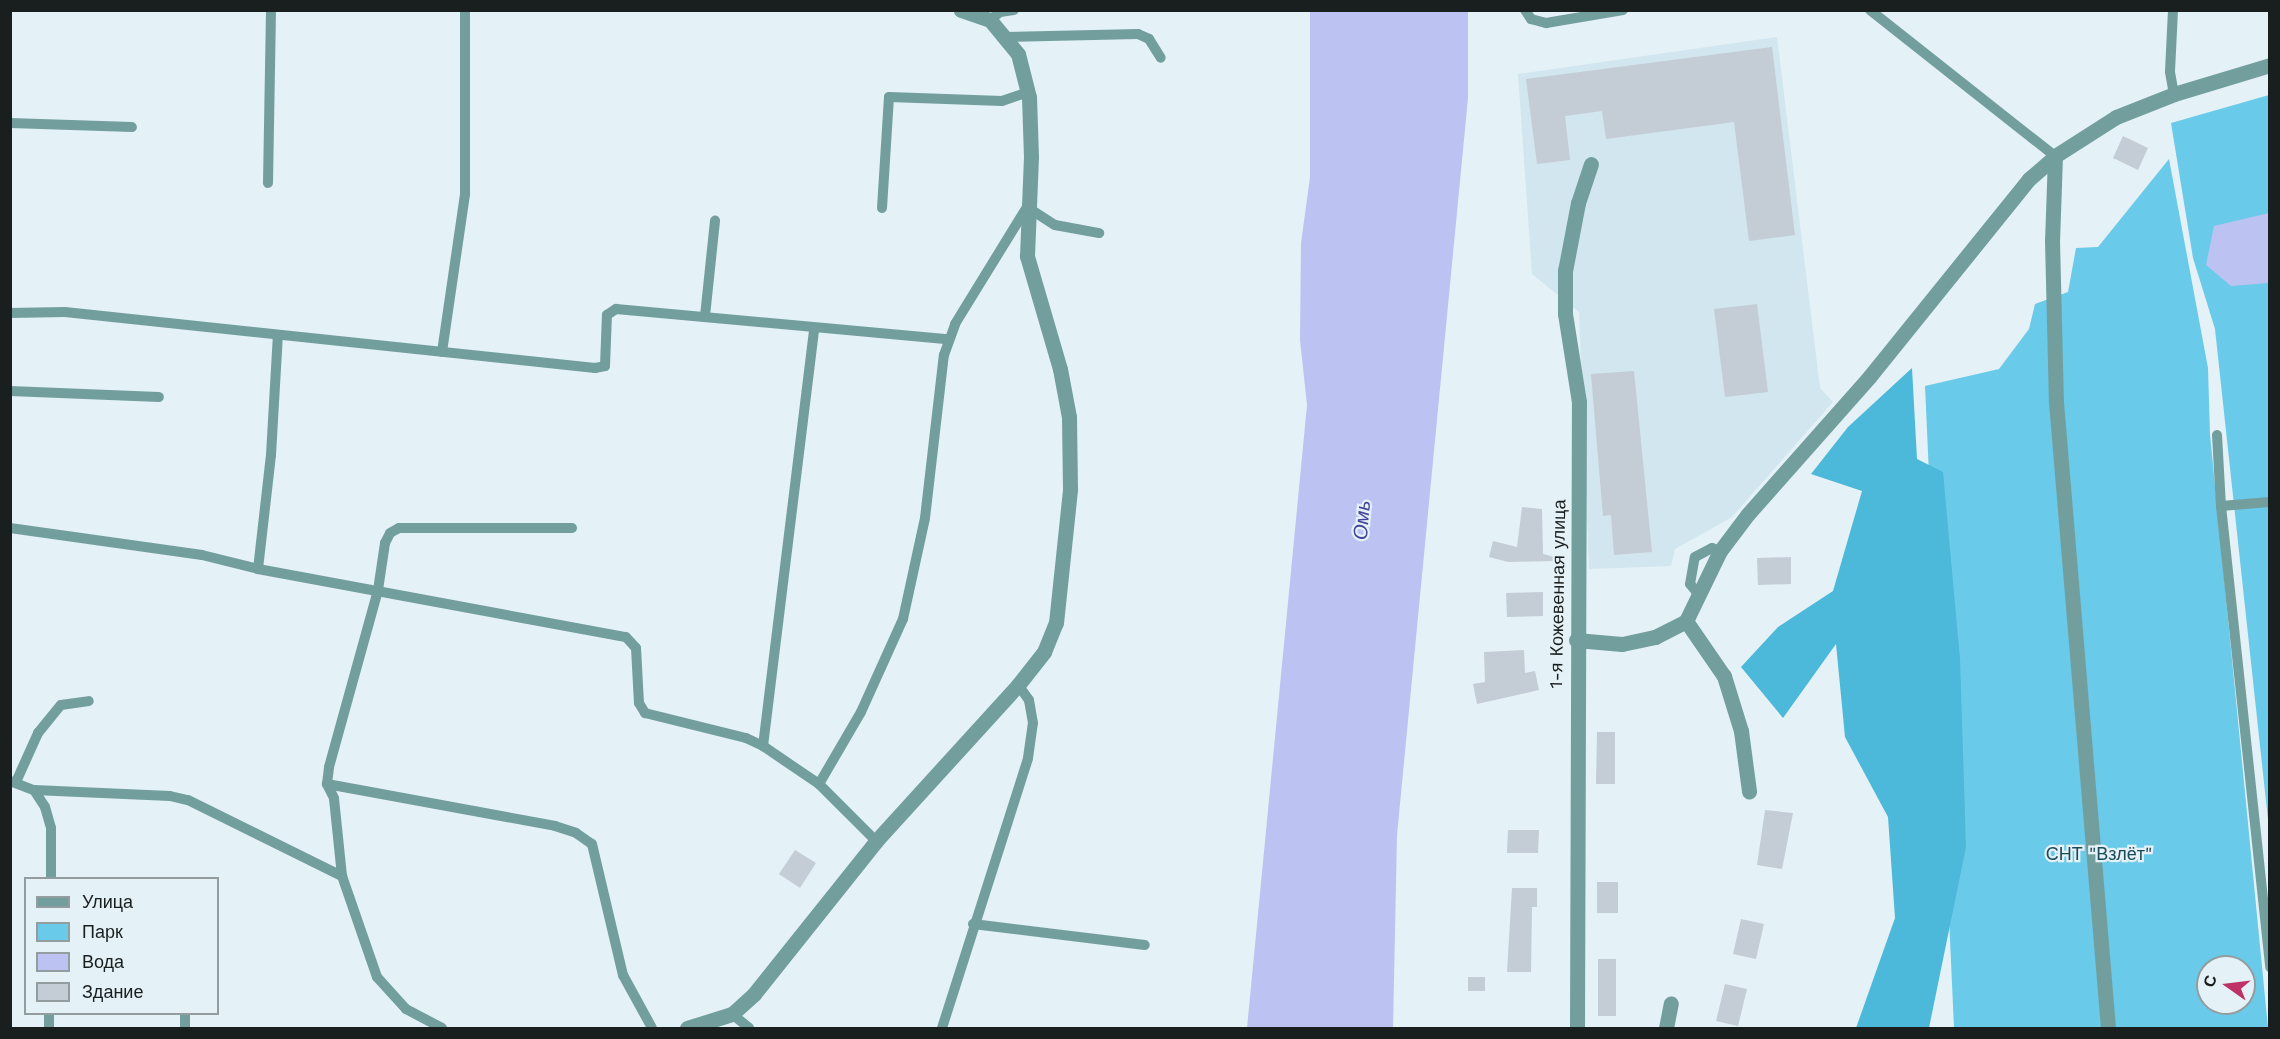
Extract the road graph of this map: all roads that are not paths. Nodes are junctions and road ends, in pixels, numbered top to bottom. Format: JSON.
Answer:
{"nodes":[{"id":1,"x":271,"y":10,"type":"edge"},
{"id":2,"x":465,"y":10,"type":"edge"},
{"id":3,"x":961,"y":10,"type":"edge"},
{"id":4,"x":1014,"y":10,"type":"edge"},
{"id":5,"x":1525,"y":10,"type":"edge"},
{"id":6,"x":1623,"y":10,"type":"edge"},
{"id":7,"x":1870,"y":10,"type":"edge"},
{"id":8,"x":2173,"y":10,"type":"edge"},
{"id":9,"x":990,"y":20,"type":"junction"},
{"id":10,"x":1004,"y":37,"type":"junction"},
{"id":11,"x":1161,"y":57,"type":"dead end"},
{"id":12,"x":2270,"y":66,"type":"edge"},
{"id":13,"x":1028,"y":92,"type":"junction"},
{"id":14,"x":2174,"y":94,"type":"junction"},
{"id":15,"x":10,"y":123,"type":"edge"},
{"id":16,"x":132,"y":127,"type":"dead end"},
{"id":17,"x":2055,"y":156,"type":"junction"},
{"id":18,"x":1591,"y":164,"type":"dead end"},
{"id":19,"x":268,"y":183,"type":"dead end"},
{"id":20,"x":1026,"y":207,"type":"junction"},
{"id":21,"x":882,"y":208,"type":"dead end"},
{"id":22,"x":715,"y":221,"type":"dead end"},
{"id":23,"x":1099,"y":233,"type":"dead end"},
{"id":24,"x":10,"y":313,"type":"edge"},
{"id":25,"x":705,"y":316,"type":"junction"},
{"id":26,"x":813,"y":328,"type":"junction"},
{"id":27,"x":278,"y":335,"type":"junction"},
{"id":28,"x":948,"y":339,"type":"junction"},
{"id":29,"x":442,"y":352,"type":"junction"},
{"id":30,"x":10,"y":391,"type":"edge"},
{"id":31,"x":159,"y":397,"type":"dead end"},
{"id":32,"x":2217,"y":435,"type":"dead end"},
{"id":33,"x":2270,"y":502,"type":"edge"},
{"id":34,"x":2221,"y":506,"type":"junction"},
{"id":35,"x":10,"y":528,"type":"edge"},
{"id":36,"x":572,"y":528,"type":"dead end"},
{"id":37,"x":258,"y":569,"type":"junction"},
{"id":38,"x":378,"y":590,"type":"junction"},
{"id":39,"x":1686,"y":621,"type":"junction"},
{"id":40,"x":1576,"y":640,"type":"junction"},
{"id":41,"x":1018,"y":685,"type":"junction"},
{"id":42,"x":89,"y":701,"type":"dead end"},
{"id":43,"x":763,"y":746,"type":"junction"},
{"id":44,"x":13,"y":781,"type":"edge"},
{"id":45,"x":327,"y":784,"type":"junction"},
{"id":46,"x":819,"y":784,"type":"junction"},
{"id":47,"x":34,"y":790,"type":"junction"},
{"id":48,"x":1749,"y":791,"type":"dead end"},
{"id":49,"x":876,"y":841,"type":"junction"},
{"id":50,"x":342,"y":876,"type":"junction"},
{"id":51,"x":51,"y":877,"type":"edge"},
{"id":52,"x":973,"y":924,"type":"junction"},
{"id":53,"x":1145,"y":945,"type":"dead end"},
{"id":54,"x":2270,"y":967,"type":"edge"},
{"id":55,"x":1671,"y":1003,"type":"dead end"},
{"id":56,"x":732,"y":1014,"type":"junction"},
{"id":57,"x":442,"y":1029,"type":"edge"},
{"id":58,"x":652,"y":1029,"type":"edge"},
{"id":59,"x":687,"y":1029,"type":"edge"},
{"id":60,"x":749,"y":1029,"type":"edge"},
{"id":61,"x":942,"y":1029,"type":"edge"},
{"id":62,"x":1577,"y":1029,"type":"edge"},
{"id":63,"x":1666,"y":1029,"type":"edge"},
{"id":64,"x":2108,"y":1029,"type":"edge"}],
"edges":[{"from":1,"to":19,"type":"lane"},
{"from":2,"to":29,"type":"lane"},
{"from":3,"to":9,"type":"street"},
{"from":4,"to":9,"type":"lane"},
{"from":5,"to":6,"type":"lane"},
{"from":7,"to":17,"type":"lane"},
{"from":8,"to":14,"type":"lane"},
{"from":9,"to":10,"type":"street"},
{"from":10,"to":11,"type":"lane"},
{"from":10,"to":13,"type":"street"},
{"from":12,"to":14,"type":"street"},
{"from":13,"to":20,"type":"street"},
{"from":13,"to":21,"type":"lane"},
{"from":14,"to":17,"type":"street"},
{"from":15,"to":16,"type":"lane"},
{"from":17,"to":39,"type":"street"},
{"from":17,"to":64,"type":"street"},
{"from":18,"to":40,"type":"street","name":"1-я Кожевенная улица"},
{"from":20,"to":23,"type":"lane"},
{"from":20,"to":28,"type":"lane"},
{"from":20,"to":41,"type":"street"},
{"from":22,"to":25,"type":"lane"},
{"from":24,"to":27,"type":"lane"},
{"from":25,"to":26,"type":"lane"},
{"from":25,"to":29,"type":"lane"},
{"from":26,"to":28,"type":"lane"},
{"from":26,"to":43,"type":"lane"},
{"from":27,"to":29,"type":"lane"},
{"from":27,"to":37,"type":"lane"},
{"from":28,"to":46,"type":"lane"},
{"from":30,"to":31,"type":"lane"},
{"from":32,"to":34,"type":"lane"},
{"from":33,"to":34,"type":"lane"},
{"from":34,"to":54,"type":"lane"},
{"from":35,"to":37,"type":"lane"},
{"from":36,"to":38,"type":"lane"},
{"from":37,"to":38,"type":"lane"},
{"from":38,"to":43,"type":"lane"},
{"from":38,"to":45,"type":"lane"},
{"from":39,"to":40,"type":"street"},
{"from":39,"to":48,"type":"street"},
{"from":40,"to":62,"type":"street","name":"1-я Кожевенная улица"},
{"from":41,"to":49,"type":"street"},
{"from":41,"to":52,"type":"lane"},
{"from":42,"to":44,"type":"lane"},
{"from":43,"to":46,"type":"lane"},
{"from":44,"to":47,"type":"lane"},
{"from":45,"to":50,"type":"lane"},
{"from":45,"to":58,"type":"lane"},
{"from":46,"to":49,"type":"lane"},
{"from":47,"to":50,"type":"lane"},
{"from":47,"to":51,"type":"lane"},
{"from":49,"to":56,"type":"street"},
{"from":50,"to":57,"type":"lane"},
{"from":52,"to":53,"type":"lane"},
{"from":52,"to":61,"type":"lane"},
{"from":55,"to":63,"type":"street"},
{"from":56,"to":59,"type":"street"},
{"from":56,"to":60,"type":"lane"}]}
